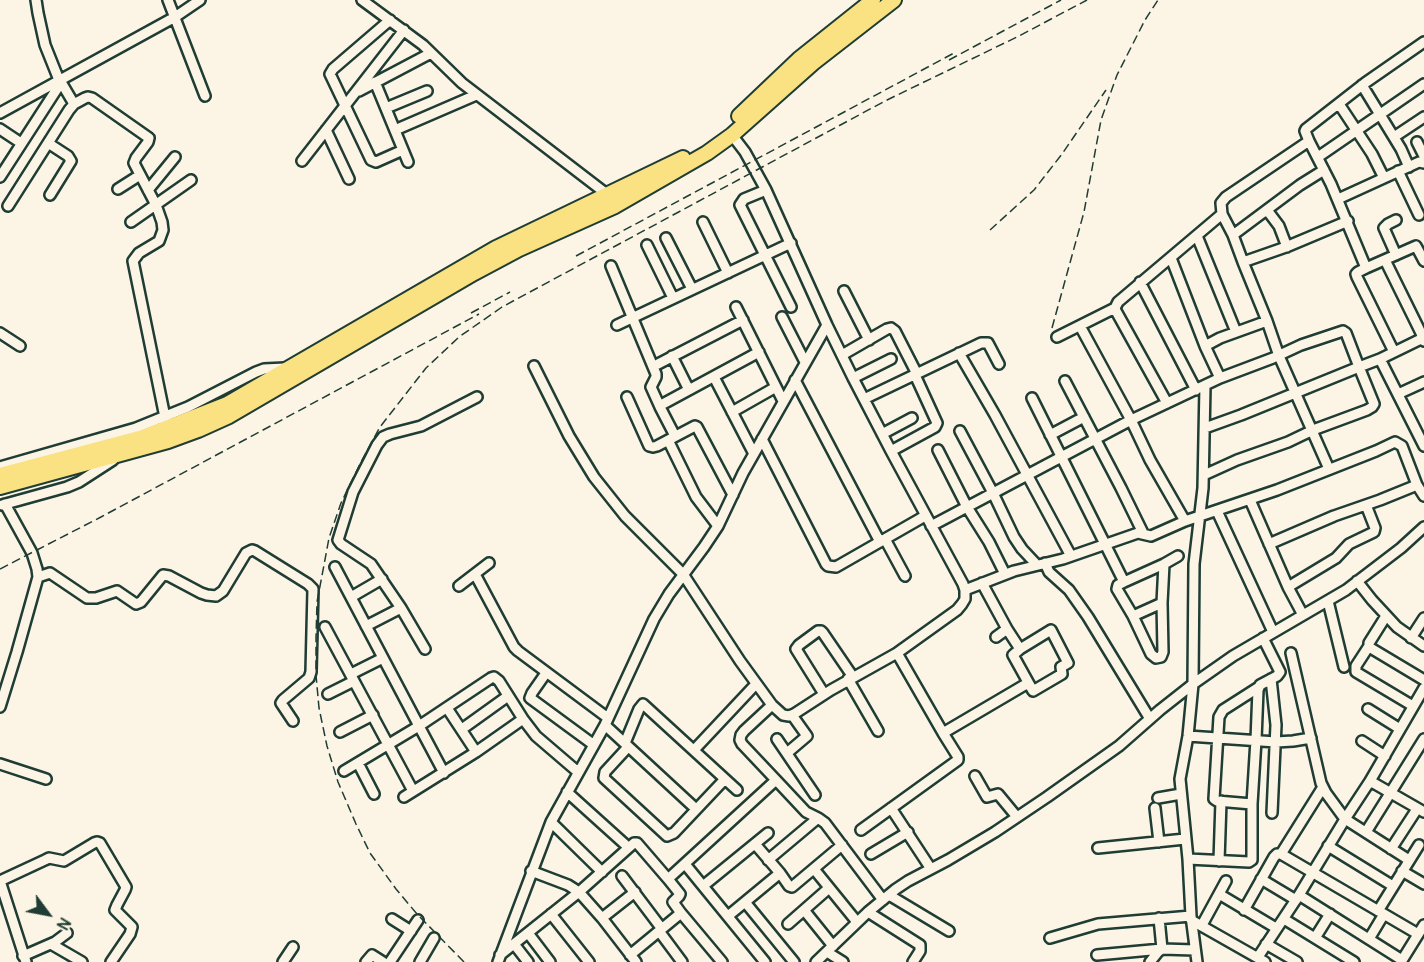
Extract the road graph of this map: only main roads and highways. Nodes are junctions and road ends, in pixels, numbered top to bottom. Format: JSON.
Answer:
{"nodes":[{"id":1,"x":873,"y":0,"type":"edge"},
{"id":2,"x":894,"y":0,"type":"edge"},
{"id":3,"x":612,"y":201,"type":"junction"},
{"id":4,"x":0,"y":475,"type":"edge"},
{"id":5,"x":0,"y":487,"type":"edge"}],
"edges":[{"from":1,"to":3,"type":"highway"},
{"from":2,"to":3,"type":"highway"},
{"from":3,"to":4,"type":"highway"},
{"from":3,"to":5,"type":"highway"}]}
